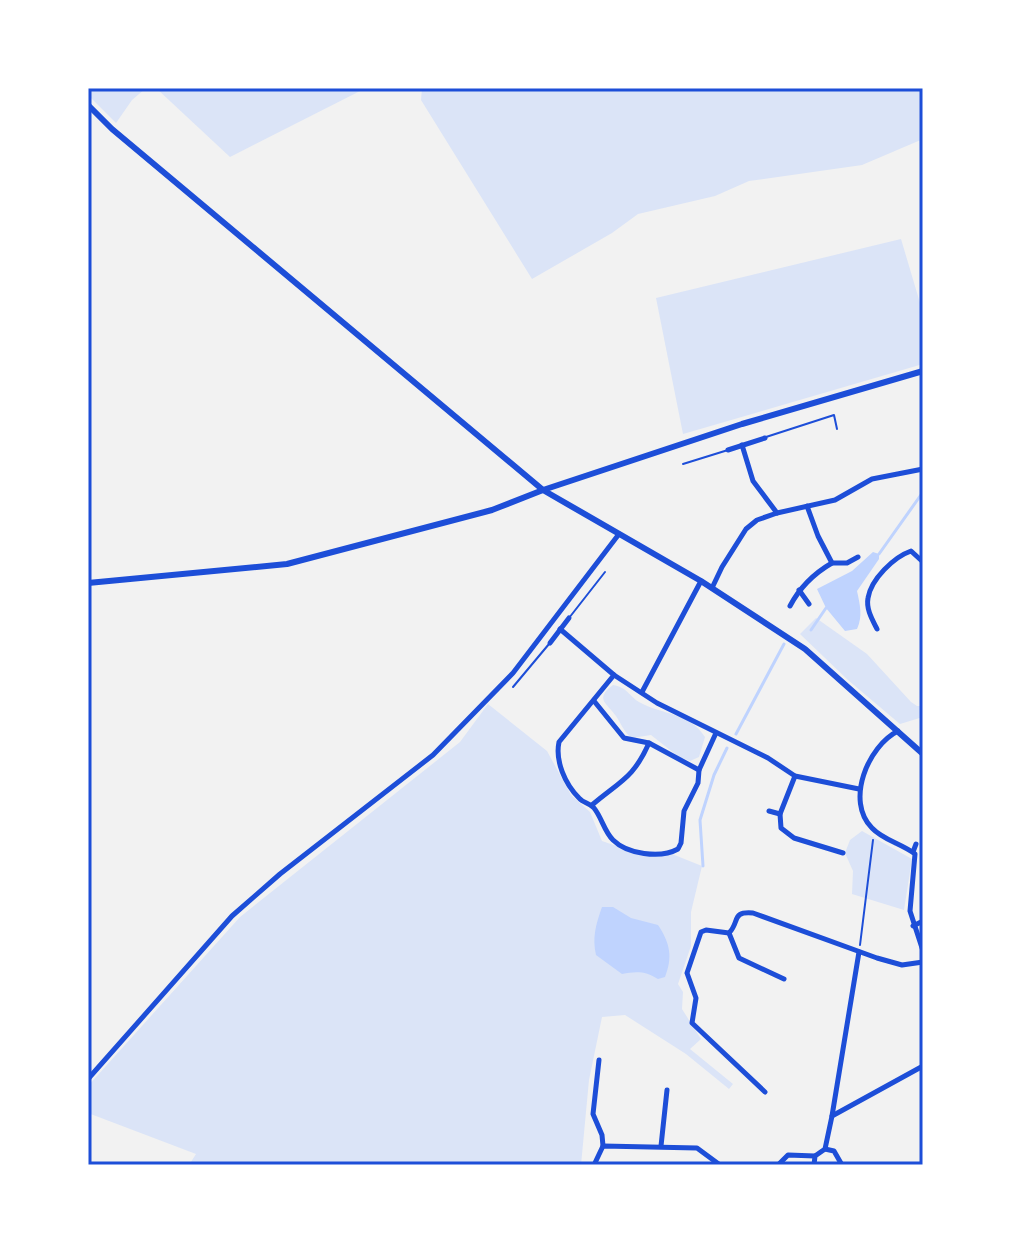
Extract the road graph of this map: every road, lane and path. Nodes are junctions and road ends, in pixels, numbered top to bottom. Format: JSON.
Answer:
{"nodes":[{"id":1,"x":88,"y":105,"type":"edge"},
{"id":2,"x":923,"y":371,"type":"edge"},
{"id":3,"x":837,"y":429,"type":"dead end"},
{"id":4,"x":765,"y":438,"type":"joint"},
{"id":5,"x":742,"y":445,"type":"junction"},
{"id":6,"x":728,"y":450,"type":"joint"},
{"id":7,"x":683,"y":464,"type":"dead end"},
{"id":8,"x":923,"y":469,"type":"edge"},
{"id":9,"x":543,"y":490,"type":"junction"},
{"id":10,"x":807,"y":506,"type":"junction"},
{"id":11,"x":777,"y":513,"type":"junction"},
{"id":12,"x":619,"y":534,"type":"junction"},
{"id":13,"x":858,"y":557,"type":"dead end"},
{"id":14,"x":923,"y":562,"type":"edge"},
{"id":15,"x":832,"y":563,"type":"junction"},
{"id":16,"x":605,"y":572,"type":"dead end"},
{"id":17,"x":701,"y":581,"type":"junction"},
{"id":18,"x":88,"y":583,"type":"edge"},
{"id":19,"x":712,"y":588,"type":"junction"},
{"id":20,"x":799,"y":590,"type":"junction"},
{"id":21,"x":809,"y":604,"type":"dead end"},
{"id":22,"x":790,"y":606,"type":"dead end"},
{"id":23,"x":569,"y":618,"type":"joint"},
{"id":24,"x":560,"y":629,"type":"junction"},
{"id":25,"x":877,"y":629,"type":"dead end"},
{"id":26,"x":550,"y":643,"type":"joint"},
{"id":27,"x":614,"y":675,"type":"junction"},
{"id":28,"x":513,"y":687,"type":"dead end"},
{"id":29,"x":642,"y":692,"type":"junction"},
{"id":30,"x":594,"y":701,"type":"junction"},
{"id":31,"x":898,"y":731,"type":"junction"},
{"id":32,"x":716,"y":733,"type":"junction"},
{"id":33,"x":649,"y":743,"type":"junction"},
{"id":34,"x":923,"y":754,"type":"edge"},
{"id":35,"x":699,"y":770,"type":"junction"},
{"id":36,"x":795,"y":776,"type":"junction"},
{"id":37,"x":859,"y":789,"type":"junction"},
{"id":38,"x":592,"y":805,"type":"junction"},
{"id":39,"x":769,"y":811,"type":"dead end"},
{"id":40,"x":780,"y":814,"type":"junction"},
{"id":41,"x":873,"y":831,"type":"junction"},
{"id":42,"x":916,"y":844,"type":"dead end"},
{"id":43,"x":913,"y":852,"type":"junction"},
{"id":44,"x":843,"y":853,"type":"dead end"},
{"id":45,"x":923,"y":921,"type":"edge"},
{"id":46,"x":913,"y":926,"type":"junction"},
{"id":47,"x":729,"y":933,"type":"junction"},
{"id":48,"x":923,"y":951,"type":"edge"},
{"id":49,"x":859,"y":952,"type":"junction"},
{"id":50,"x":923,"y":962,"type":"edge"},
{"id":51,"x":784,"y":979,"type":"dead end"},
{"id":52,"x":599,"y":1060,"type":"dead end"},
{"id":53,"x":923,"y":1066,"type":"edge"},
{"id":54,"x":88,"y":1079,"type":"edge"},
{"id":55,"x":667,"y":1090,"type":"dead end"},
{"id":56,"x":765,"y":1092,"type":"dead end"},
{"id":57,"x":832,"y":1116,"type":"junction"},
{"id":58,"x":603,"y":1146,"type":"junction"},
{"id":59,"x":661,"y":1146,"type":"junction"},
{"id":60,"x":825,"y":1149,"type":"junction"},
{"id":61,"x":815,"y":1156,"type":"junction"},
{"id":62,"x":594,"y":1165,"type":"edge"},
{"id":63,"x":720,"y":1165,"type":"edge"},
{"id":64,"x":778,"y":1165,"type":"edge"},
{"id":65,"x":814,"y":1165,"type":"edge"},
{"id":66,"x":842,"y":1165,"type":"edge"}],
"edges":[{"from":1,"to":9,"type":"street"},
{"from":2,"to":9,"type":"street"},
{"from":3,"to":4,"type":"lane"},
{"from":4,"to":5,"type":"street"},
{"from":5,"to":6,"type":"street"},
{"from":5,"to":11,"type":"street"},
{"from":6,"to":7,"type":"lane"},
{"from":8,"to":10,"type":"street"},
{"from":9,"to":12,"type":"street"},
{"from":9,"to":18,"type":"street"},
{"from":10,"to":11,"type":"street"},
{"from":10,"to":15,"type":"street"},
{"from":11,"to":19,"type":"street"},
{"from":12,"to":17,"type":"street"},
{"from":12,"to":54,"type":"street"},
{"from":13,"to":15,"type":"street"},
{"from":14,"to":25,"type":"street"},
{"from":15,"to":20,"type":"street"},
{"from":16,"to":23,"type":"lane"},
{"from":17,"to":19,"type":"street"},
{"from":17,"to":29,"type":"street"},
{"from":19,"to":31,"type":"street"},
{"from":20,"to":21,"type":"street"},
{"from":20,"to":22,"type":"street"},
{"from":23,"to":24,"type":"street"},
{"from":24,"to":26,"type":"street"},
{"from":24,"to":27,"type":"street"},
{"from":26,"to":28,"type":"lane"},
{"from":27,"to":29,"type":"street"},
{"from":27,"to":30,"type":"street"},
{"from":29,"to":32,"type":"street"},
{"from":30,"to":33,"type":"street"},
{"from":30,"to":38,"type":"street"},
{"from":31,"to":34,"type":"street"},
{"from":31,"to":37,"type":"street"},
{"from":32,"to":35,"type":"street"},
{"from":32,"to":36,"type":"street"},
{"from":33,"to":35,"type":"street"},
{"from":33,"to":38,"type":"street"},
{"from":35,"to":38,"type":"street"},
{"from":36,"to":37,"type":"street"},
{"from":36,"to":40,"type":"street"},
{"from":37,"to":41,"type":"street"},
{"from":39,"to":40,"type":"street"},
{"from":40,"to":44,"type":"street"},
{"from":41,"to":43,"type":"street"},
{"from":41,"to":49,"type":"path"},
{"from":42,"to":43,"type":"street"},
{"from":43,"to":46,"type":"street"},
{"from":45,"to":46,"type":"street"},
{"from":46,"to":48,"type":"street"},
{"from":47,"to":49,"type":"street"},
{"from":47,"to":51,"type":"street"},
{"from":47,"to":56,"type":"street"},
{"from":49,"to":50,"type":"street"},
{"from":49,"to":57,"type":"street"},
{"from":52,"to":58,"type":"street"},
{"from":53,"to":57,"type":"street"},
{"from":55,"to":59,"type":"street"},
{"from":57,"to":60,"type":"street"},
{"from":58,"to":59,"type":"street"},
{"from":58,"to":62,"type":"street"},
{"from":59,"to":63,"type":"street"},
{"from":60,"to":61,"type":"street"},
{"from":60,"to":66,"type":"street"},
{"from":61,"to":64,"type":"street"},
{"from":61,"to":65,"type":"street"}]}
